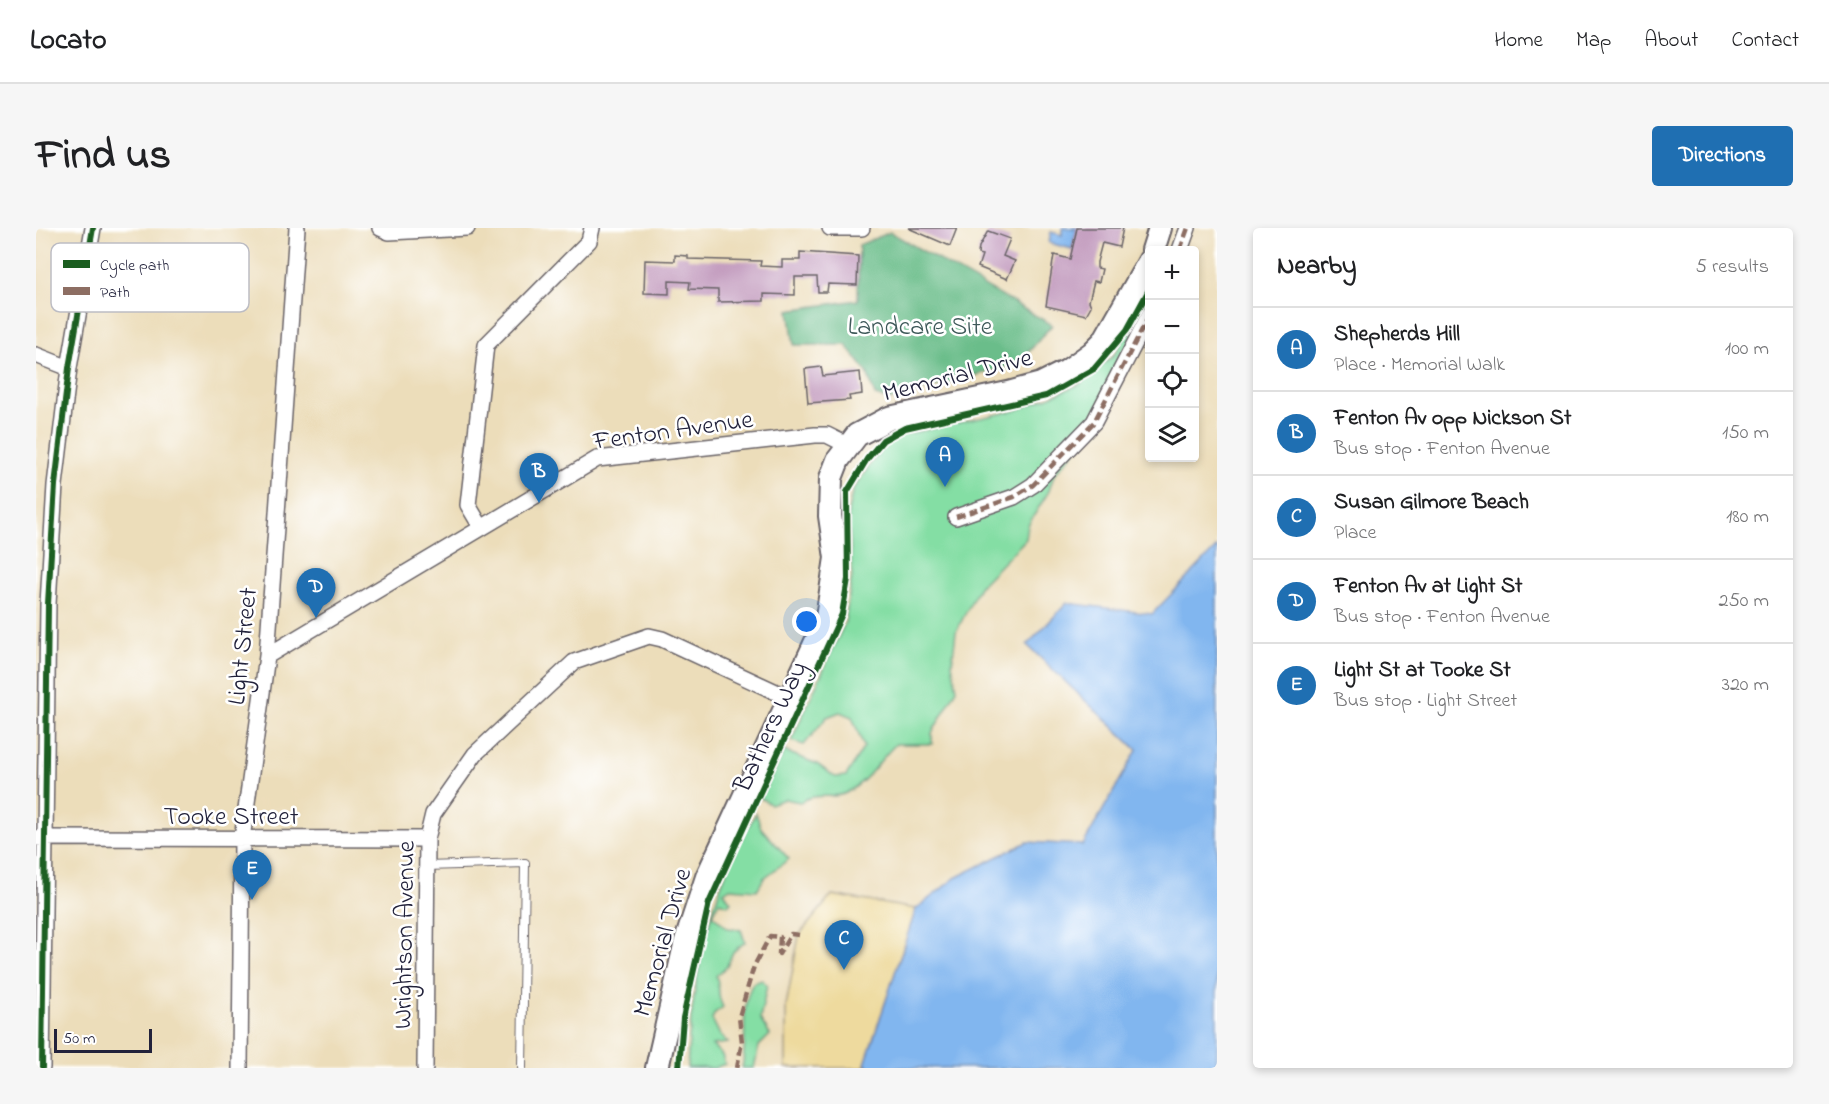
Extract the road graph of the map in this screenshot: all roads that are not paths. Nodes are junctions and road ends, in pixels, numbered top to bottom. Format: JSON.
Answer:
{"nodes":[{"id":1,"x":93,"y":228,"type":"edge"},
{"id":2,"x":297,"y":228,"type":"edge"},
{"id":3,"x":380,"y":228,"type":"edge"},
{"id":4,"x":466,"y":228,"type":"edge"},
{"id":5,"x":592,"y":228,"type":"edge"},
{"id":6,"x":830,"y":228,"type":"edge"},
{"id":7,"x":862,"y":228,"type":"edge"},
{"id":8,"x":1160,"y":228,"type":"edge"},
{"id":9,"x":1188,"y":228,"type":"edge"},
{"id":10,"x":90,"y":243,"type":"edge"},
{"id":11,"x":1154,"y":246,"type":"edge"},
{"id":12,"x":1181,"y":246,"type":"edge"},
{"id":13,"x":1145,"y":267,"type":"edge"},
{"id":14,"x":79,"y":312,"type":"edge"},
{"id":15,"x":1145,"y":322,"type":"edge"},
{"id":16,"x":36,"y":355,"type":"edge"},
{"id":17,"x":69,"y":368,"type":"junction"},
{"id":18,"x":848,"y":445,"type":"junction"},
{"id":19,"x":956,"y":517,"type":"dead end"},
{"id":20,"x":481,"y":527,"type":"junction"},
{"id":21,"x":267,"y":656,"type":"junction"},
{"id":22,"x":791,"y":699,"type":"junction"},
{"id":23,"x":40,"y":838,"type":"edge"},
{"id":24,"x":242,"y":838,"type":"junction"},
{"id":25,"x":427,"y":839,"type":"junction"},
{"id":26,"x":426,"y":866,"type":"junction"},
{"id":27,"x":42,"y":1068,"type":"edge"},
{"id":28,"x":240,"y":1068,"type":"edge"},
{"id":29,"x":425,"y":1068,"type":"edge"},
{"id":30,"x":522,"y":1068,"type":"edge"},
{"id":31,"x":657,"y":1068,"type":"edge"}],
"edges":[{"from":1,"to":10,"type":"street"},
{"from":2,"to":21,"type":"street","name":"Light Street"},
{"from":3,"to":4,"type":"street"},
{"from":5,"to":20,"type":"street"},
{"from":6,"to":7,"type":"street"},
{"from":8,"to":11,"type":"main road"},
{"from":9,"to":12,"type":"street"},
{"from":13,"to":18,"type":"main road","name":"Memorial Drive"},
{"from":14,"to":17,"type":"street"},
{"from":15,"to":19,"type":"street"},
{"from":16,"to":17,"type":"street"},
{"from":17,"to":23,"type":"street"},
{"from":18,"to":20,"type":"street","name":"Fenton Avenue"},
{"from":18,"to":22,"type":"main road","name":"Memorial Drive"},
{"from":20,"to":21,"type":"street","name":"Fenton Avenue"},
{"from":21,"to":24,"type":"street","name":"Light Street"},
{"from":22,"to":25,"type":"street","name":"Wrightson Avenue"},
{"from":22,"to":31,"type":"main road","name":"Memorial Drive"},
{"from":23,"to":24,"type":"street","name":"Tooke Street"},
{"from":23,"to":27,"type":"street"},
{"from":24,"to":25,"type":"street","name":"Tooke Street"},
{"from":24,"to":28,"type":"street","name":"Light Street"},
{"from":25,"to":26,"type":"street","name":"Wrightson Avenue"},
{"from":26,"to":29,"type":"street","name":"Wrightson Avenue"},
{"from":26,"to":30,"type":"lane"}]}
